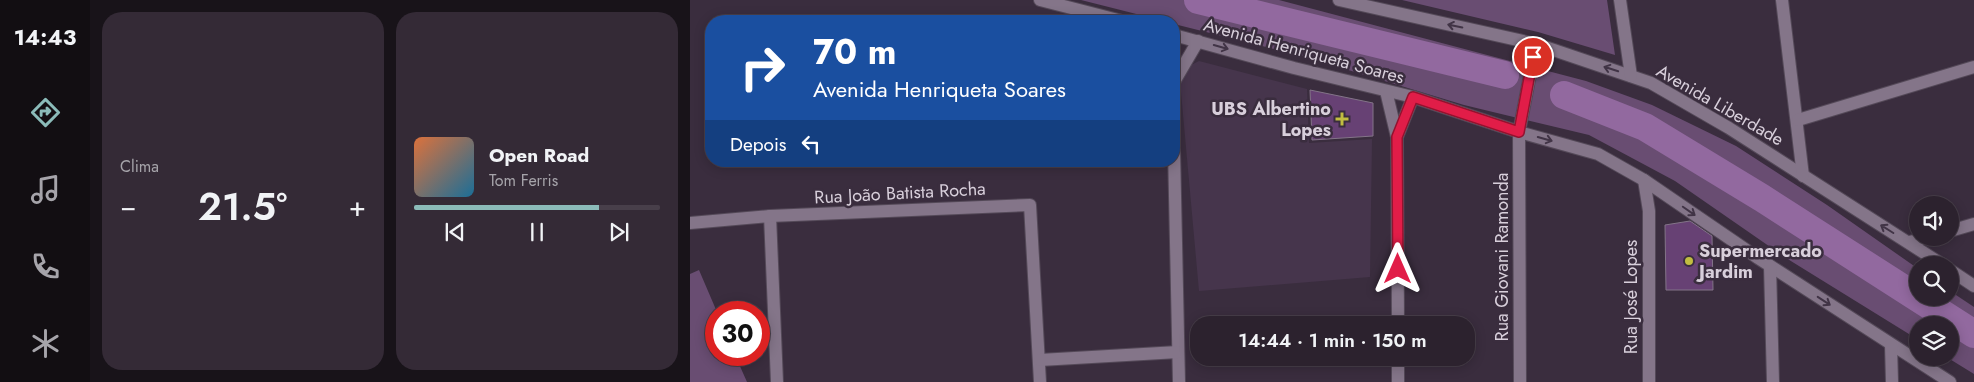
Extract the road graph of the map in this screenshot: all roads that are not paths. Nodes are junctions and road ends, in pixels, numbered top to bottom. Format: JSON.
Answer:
{"nodes":[{"id":1,"x":1040,"y":0,"type":"edge"},
{"id":2,"x":1339,"y":0,"type":"edge"},
{"id":3,"x":1620,"y":0,"type":"edge"},
{"id":4,"x":1782,"y":0,"type":"edge"},
{"id":5,"x":1099,"y":15,"type":"edge"},
{"id":6,"x":1180,"y":36,"type":"edge"},
{"id":7,"x":1198,"y":40,"type":"junction"},
{"id":8,"x":1536,"y":44,"type":"junction"},
{"id":9,"x":1974,"y":67,"type":"edge"},
{"id":10,"x":1180,"y":72,"type":"edge"},
{"id":11,"x":1631,"y":76,"type":"junction"},
{"id":12,"x":1386,"y":91,"type":"junction"},
{"id":13,"x":1413,"y":97,"type":"junction"},
{"id":14,"x":1798,"y":120,"type":"junction"},
{"id":15,"x":1519,"y":132,"type":"junction"},
{"id":16,"x":1397,"y":137,"type":"junction"},
{"id":17,"x":1174,"y":167,"type":"edge"},
{"id":18,"x":1803,"y":176,"type":"junction"},
{"id":19,"x":1644,"y":180,"type":"junction"},
{"id":20,"x":1668,"y":196,"type":"junction"},
{"id":21,"x":1649,"y":211,"type":"junction"},
{"id":22,"x":770,"y":216,"type":"junction"},
{"id":23,"x":690,"y":223,"type":"edge"},
{"id":24,"x":1974,"y":224,"type":"edge"},
{"id":25,"x":1959,"y":228,"type":"edge"},
{"id":26,"x":1909,"y":242,"type":"edge"},
{"id":27,"x":1915,"y":246,"type":"edge"},
{"id":28,"x":1930,"y":256,"type":"edge"},
{"id":29,"x":1770,"y":266,"type":"junction"},
{"id":30,"x":1959,"y":276,"type":"edge"},
{"id":31,"x":1974,"y":286,"type":"edge"},
{"id":32,"x":1398,"y":316,"type":"edge"},
{"id":33,"x":1891,"y":345,"type":"junction"},
{"id":34,"x":1178,"y":352,"type":"junction"},
{"id":35,"x":1040,"y":360,"type":"junction"},
{"id":36,"x":1398,"y":366,"type":"edge"},
{"id":37,"x":777,"y":382,"type":"edge"},
{"id":38,"x":1040,"y":382,"type":"edge"},
{"id":39,"x":1179,"y":382,"type":"edge"},
{"id":40,"x":1398,"y":382,"type":"edge"},
{"id":41,"x":1520,"y":382,"type":"edge"},
{"id":42,"x":1648,"y":382,"type":"edge"},
{"id":43,"x":1773,"y":382,"type":"edge"},
{"id":44,"x":1892,"y":382,"type":"edge"},
{"id":45,"x":1950,"y":382,"type":"edge"}],
"edges":[{"from":1,"to":5,"type":"street"},
{"from":8,"to":2,"type":"street","name":"Avenida Liberdade","one_way":true},
{"from":3,"to":11,"type":"street"},
{"from":4,"to":14,"type":"street"},
{"from":6,"to":7,"type":"street","name":"Avenida Henriqueta Soares"},
{"from":7,"to":10,"type":"street"},
{"from":7,"to":12,"type":"street","name":"Avenida Henriqueta Soares","one_way":true},
{"from":11,"to":8,"type":"street","name":"Avenida Liberdade","one_way":true},
{"from":8,"to":15,"type":"street","name":"Rua Giovani Ramonda"},
{"from":9,"to":14,"type":"street"},
{"from":11,"to":18,"type":"street","name":"Avenida Liberdade"},
{"from":12,"to":13,"type":"street","name":"Avenida Henriqueta Soares"},
{"from":12,"to":16,"type":"street"},
{"from":13,"to":15,"type":"street","name":"Avenida Henriqueta Soares"},
{"from":13,"to":16,"type":"street"},
{"from":14,"to":18,"type":"street"},
{"from":15,"to":19,"type":"street","name":"Avenida Henriqueta Soares","one_way":true},
{"from":15,"to":41,"type":"street","name":"Rua Giovani Ramonda"},
{"from":16,"to":32,"type":"street"},
{"from":17,"to":34,"type":"street"},
{"from":26,"to":18,"type":"street","name":"Avenida Liberdade","one_way":true},
{"from":19,"to":20,"type":"street","name":"Avenida Henriqueta Soares"},
{"from":19,"to":21,"type":"street","name":"Rua José Lopes"},
{"from":20,"to":21,"type":"street"},
{"from":20,"to":29,"type":"street","name":"Avenida Henriqueta Soares","one_way":true},
{"from":21,"to":42,"type":"street","name":"Rua José Lopes"},
{"from":22,"to":23,"type":"street","name":"Rua João Batista Rocha"},
{"from":22,"to":35,"type":"street","name":"Rua João Batista Rocha"},
{"from":22,"to":37,"type":"street"},
{"from":24,"to":25,"type":"street"},
{"from":27,"to":28,"type":"street","name":"Avenida Liberdade"},
{"from":29,"to":33,"type":"street","name":"Avenida Henriqueta Soares","one_way":true},
{"from":29,"to":43,"type":"street"},
{"from":30,"to":31,"type":"street"},
{"from":33,"to":44,"type":"street"},
{"from":33,"to":45,"type":"street","name":"Avenida Henriqueta Soares"},
{"from":34,"to":35,"type":"street"},
{"from":34,"to":39,"type":"street"},
{"from":35,"to":38,"type":"street"},
{"from":36,"to":40,"type":"street"}]}
